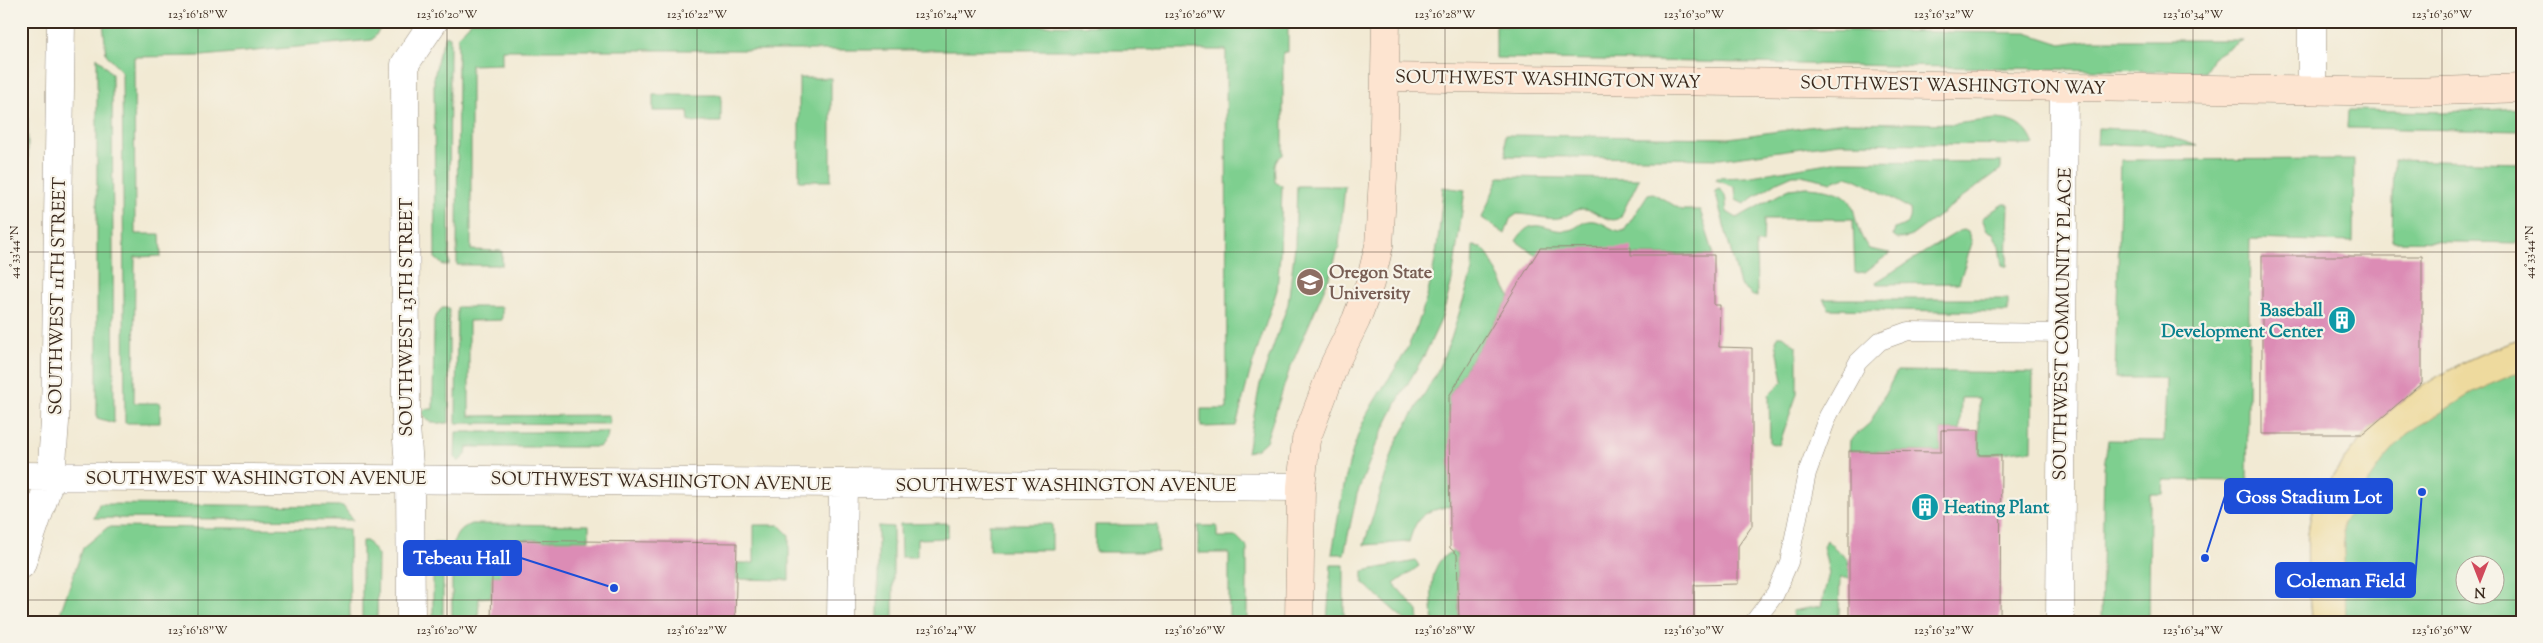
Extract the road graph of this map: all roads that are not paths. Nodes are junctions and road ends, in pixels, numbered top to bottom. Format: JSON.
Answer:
{"nodes":[{"id":1,"x":61,"y":21,"type":"edge"},
{"id":2,"x":434,"y":21,"type":"edge"},
{"id":3,"x":1386,"y":21,"type":"edge"},
{"id":4,"x":2312,"y":21,"type":"edge"},
{"id":5,"x":1384,"y":77,"type":"junction"},
{"id":6,"x":2064,"y":86,"type":"junction"},
{"id":7,"x":2522,"y":88,"type":"edge"},
{"id":8,"x":2312,"y":90,"type":"junction"},
{"id":9,"x":2062,"y":333,"type":"junction"},
{"id":10,"x":21,"y":476,"type":"edge"},
{"id":11,"x":51,"y":478,"type":"junction"},
{"id":12,"x":410,"y":479,"type":"junction"},
{"id":13,"x":843,"y":483,"type":"junction"},
{"id":14,"x":1301,"y":487,"type":"junction"},
{"id":15,"x":21,"y":565,"type":"edge"},
{"id":16,"x":411,"y":622,"type":"edge"},
{"id":17,"x":841,"y":622,"type":"edge"},
{"id":18,"x":1299,"y":622,"type":"edge"},
{"id":19,"x":1754,"y":622,"type":"edge"},
{"id":20,"x":2060,"y":622,"type":"edge"}],
"edges":[{"from":1,"to":11,"type":"street","name":"SOUTHWEST 11TH STREET"},
{"from":2,"to":12,"type":"street","name":"SOUTHWEST 13TH STREET"},
{"from":3,"to":5,"type":"street"},
{"from":4,"to":8,"type":"street"},
{"from":5,"to":6,"type":"street","name":"SOUTHWEST WASHINGTON WAY"},
{"from":5,"to":14,"type":"street"},
{"from":6,"to":8,"type":"street","name":"SOUTHWEST WASHINGTON WAY"},
{"from":6,"to":9,"type":"street","name":"SOUTHWEST COMMUNITY PLACE"},
{"from":7,"to":8,"type":"street","name":"SOUTHWEST WASHINGTON WAY"},
{"from":9,"to":19,"type":"lane"},
{"from":9,"to":20,"type":"street","name":"SOUTHWEST COMMUNITY PLACE"},
{"from":10,"to":11,"type":"street","name":"SOUTHWEST WASHINGTON AVENUE"},
{"from":11,"to":12,"type":"street","name":"SOUTHWEST WASHINGTON AVENUE"},
{"from":11,"to":15,"type":"street","name":"SOUTHWEST 11TH STREET"},
{"from":12,"to":13,"type":"street","name":"SOUTHWEST WASHINGTON AVENUE"},
{"from":12,"to":16,"type":"street","name":"SOUTHWEST 13TH STREET"},
{"from":13,"to":14,"type":"street","name":"SOUTHWEST WASHINGTON AVENUE"},
{"from":13,"to":17,"type":"street"},
{"from":14,"to":18,"type":"street"}]}
